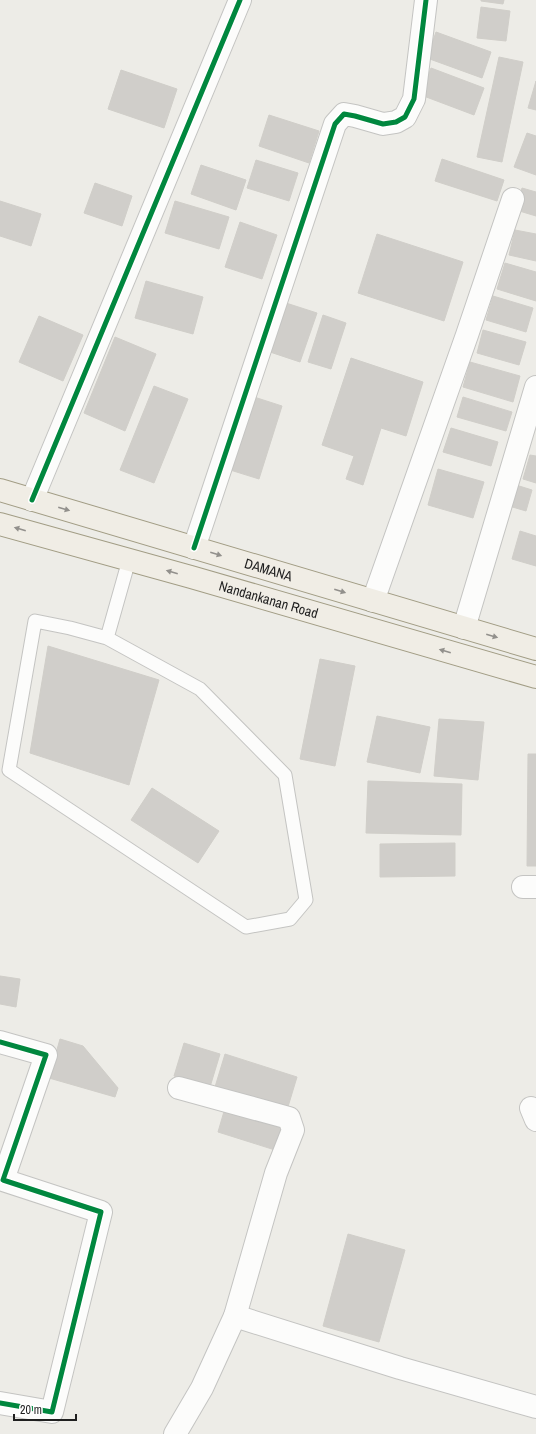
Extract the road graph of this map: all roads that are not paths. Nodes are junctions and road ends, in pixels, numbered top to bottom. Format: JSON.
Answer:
{"nodes":[{"id":1,"x":240,"y":0,"type":"edge"},
{"id":2,"x":426,"y":0,"type":"edge"},
{"id":3,"x":513,"y":199,"type":"dead end"},
{"id":4,"x":536,"y":387,"type":"edge"},
{"id":5,"x":0,"y":490,"type":"edge"},
{"id":6,"x":32,"y":500,"type":"junction"},
{"id":7,"x":0,"y":524,"type":"edge"},
{"id":8,"x":194,"y":548,"type":"junction"},
{"id":9,"x":129,"y":560,"type":"junction"},
{"id":10,"x":372,"y":601,"type":"junction"},
{"id":11,"x":464,"y":628,"type":"junction"},
{"id":12,"x":107,"y":638,"type":"junction"},
{"id":13,"x":536,"y":649,"type":"edge"},
{"id":14,"x":536,"y":678,"type":"edge"},
{"id":15,"x":0,"y":1042,"type":"edge"},
{"id":16,"x":179,"y":1088,"type":"dead end"},
{"id":17,"x":2,"y":1185,"type":"edge"},
{"id":18,"x":235,"y":1316,"type":"junction"},
{"id":19,"x":0,"y":1403,"type":"edge"},
{"id":20,"x":536,"y":1407,"type":"edge"},
{"id":21,"x":175,"y":1434,"type":"edge"}],
"edges":[{"from":1,"to":6,"type":"street"},
{"from":2,"to":8,"type":"street"},
{"from":3,"to":10,"type":"street"},
{"from":4,"to":11,"type":"street"},
{"from":5,"to":6,"type":"main road","name":"DAMANA"},
{"from":6,"to":8,"type":"main road","name":"DAMANA","one_way":true},
{"from":9,"to":7,"type":"main road","name":"Nandankanan Road","one_way":true},
{"from":8,"to":10,"type":"main road","name":"DAMANA","one_way":true},
{"from":9,"to":12,"type":"lane"},
{"from":14,"to":9,"type":"main road","name":"Nandankanan Road","one_way":true},
{"from":10,"to":11,"type":"main road","name":"DAMANA"},
{"from":11,"to":13,"type":"main road","name":"DAMANA","one_way":true},
{"from":12,"to":12,"type":"lane"},
{"from":15,"to":17,"type":"street"},
{"from":16,"to":18,"type":"street"},
{"from":17,"to":19,"type":"street"},
{"from":18,"to":20,"type":"street"},
{"from":18,"to":21,"type":"street"}]}
